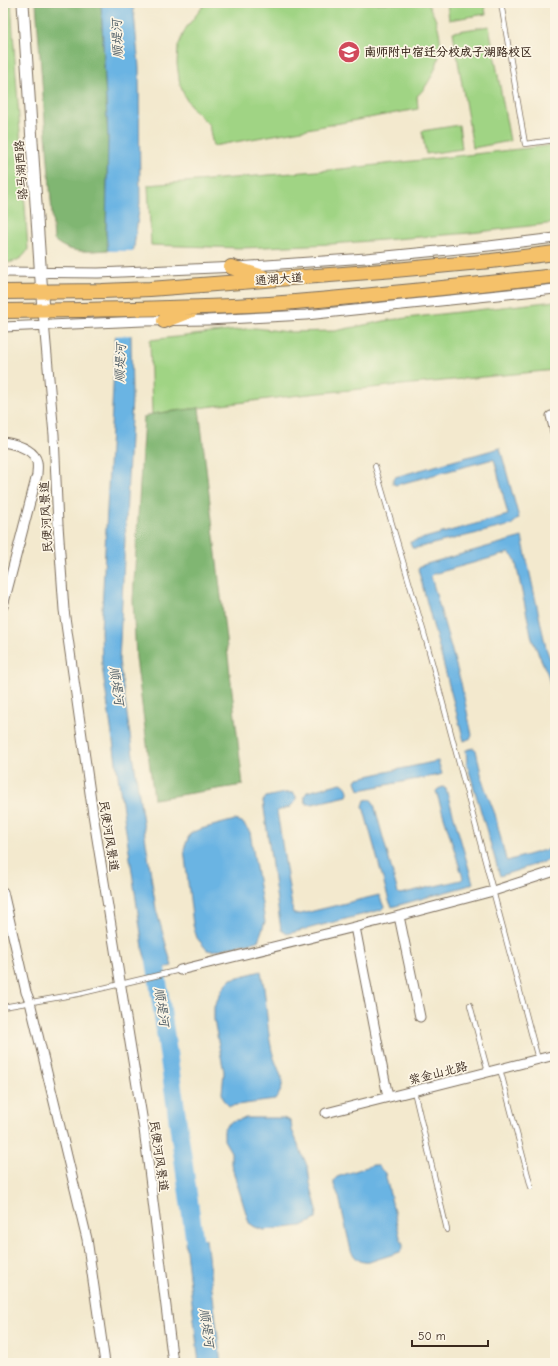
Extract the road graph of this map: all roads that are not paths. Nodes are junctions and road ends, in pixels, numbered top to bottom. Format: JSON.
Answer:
{"nodes":[{"id":1,"x":23,"y":3,"type":"edge"},
{"id":2,"x":501,"y":3,"type":"edge"},
{"id":3,"x":555,"y":140,"type":"edge"},
{"id":4,"x":555,"y":238,"type":"edge"},
{"id":5,"x":555,"y":253,"type":"edge"},
{"id":6,"x":231,"y":267,"type":"junction"},
{"id":7,"x":3,"y":272,"type":"edge"},
{"id":8,"x":41,"y":273,"type":"junction"},
{"id":9,"x":555,"y":276,"type":"edge"},
{"id":10,"x":271,"y":279,"type":"junction"},
{"id":11,"x":555,"y":289,"type":"edge"},
{"id":12,"x":3,"y":292,"type":"edge"},
{"id":13,"x":42,"y":292,"type":"junction"},
{"id":14,"x":201,"y":306,"type":"junction"},
{"id":15,"x":43,"y":310,"type":"junction"},
{"id":16,"x":3,"y":311,"type":"edge"},
{"id":17,"x":144,"y":315,"type":"junction"},
{"id":18,"x":164,"y":321,"type":"junction"},
{"id":19,"x":45,"y":325,"type":"junction"},
{"id":20,"x":3,"y":327,"type":"edge"},
{"id":21,"x":551,"y":416,"type":"dead end"},
{"id":22,"x":555,"y":432,"type":"edge"},
{"id":23,"x":3,"y":442,"type":"edge"},
{"id":24,"x":374,"y":466,"type":"dead end"},
{"id":25,"x":3,"y":606,"type":"edge"},
{"id":26,"x":555,"y":871,"type":"edge"},
{"id":27,"x":493,"y":891,"type":"junction"},
{"id":28,"x":3,"y":892,"type":"edge"},
{"id":29,"x":399,"y":916,"type":"junction"},
{"id":30,"x":355,"y":927,"type":"junction"},
{"id":31,"x":180,"y":970,"type":"joint"},
{"id":32,"x":124,"y":983,"type":"junction"},
{"id":33,"x":30,"y":1002,"type":"junction"},
{"id":34,"x":470,"y":1005,"type":"dead end"},
{"id":35,"x":3,"y":1007,"type":"edge"},
{"id":36,"x":420,"y":1017,"type":"dead end"},
{"id":37,"x":555,"y":1055,"type":"edge"},
{"id":38,"x":538,"y":1059,"type":"junction"},
{"id":39,"x":500,"y":1069,"type":"junction"},
{"id":40,"x":488,"y":1072,"type":"junction"},
{"id":41,"x":414,"y":1091,"type":"junction"},
{"id":42,"x":388,"y":1098,"type":"junction"},
{"id":43,"x":326,"y":1113,"type":"dead end"},
{"id":44,"x":531,"y":1187,"type":"dead end"},
{"id":45,"x":447,"y":1230,"type":"dead end"},
{"id":46,"x":105,"y":1363,"type":"edge"},
{"id":47,"x":173,"y":1363,"type":"edge"}],
"edges":[{"from":1,"to":8,"type":"street","name":"骆马湖西路"},
{"from":2,"to":3,"type":"lane"},
{"from":4,"to":6,"type":"street"},
{"from":5,"to":10,"type":"main road","name":"通湖大道"},
{"from":6,"to":8,"type":"street"},
{"from":6,"to":10,"type":"main road"},
{"from":7,"to":8,"type":"street"},
{"from":8,"to":13,"type":"street","name":"骆马湖西路"},
{"from":9,"to":14,"type":"main road","name":"通湖大道"},
{"from":10,"to":13,"type":"main road","name":"通湖大道"},
{"from":11,"to":18,"type":"street"},
{"from":12,"to":13,"type":"main road","name":"通湖大道"},
{"from":13,"to":15,"type":"street","name":"骆马湖西路"},
{"from":14,"to":17,"type":"main road","name":"通湖大道"},
{"from":14,"to":18,"type":"main road"},
{"from":15,"to":16,"type":"main road","name":"通湖大道"},
{"from":15,"to":17,"type":"main road","name":"通湖大道"},
{"from":15,"to":19,"type":"street","name":"民便河风景道"},
{"from":17,"to":18,"type":"street"},
{"from":17,"to":19,"type":"street"},
{"from":19,"to":20,"type":"street"},
{"from":19,"to":32,"type":"street","name":"民便河风景道"},
{"from":21,"to":22,"type":"street"},
{"from":23,"to":25,"type":"street"},
{"from":24,"to":27,"type":"lane"},
{"from":26,"to":27,"type":"street"},
{"from":27,"to":29,"type":"street"},
{"from":27,"to":38,"type":"lane"},
{"from":28,"to":33,"type":"street"},
{"from":29,"to":30,"type":"street"},
{"from":29,"to":36,"type":"street"},
{"from":30,"to":31,"type":"street"},
{"from":30,"to":42,"type":"street"},
{"from":31,"to":32,"type":"lane"},
{"from":32,"to":33,"type":"lane"},
{"from":32,"to":47,"type":"street","name":"民便河风景道"},
{"from":33,"to":35,"type":"lane"},
{"from":33,"to":46,"type":"street"},
{"from":34,"to":40,"type":"lane"},
{"from":37,"to":38,"type":"street","name":"紫金山北路"},
{"from":38,"to":39,"type":"street","name":"紫金山北路"},
{"from":39,"to":40,"type":"street","name":"紫金山北路"},
{"from":39,"to":44,"type":"lane"},
{"from":40,"to":41,"type":"street","name":"紫金山北路"},
{"from":41,"to":42,"type":"street","name":"紫金山北路"},
{"from":41,"to":45,"type":"lane"},
{"from":42,"to":43,"type":"street","name":"紫金山北路"}]}
